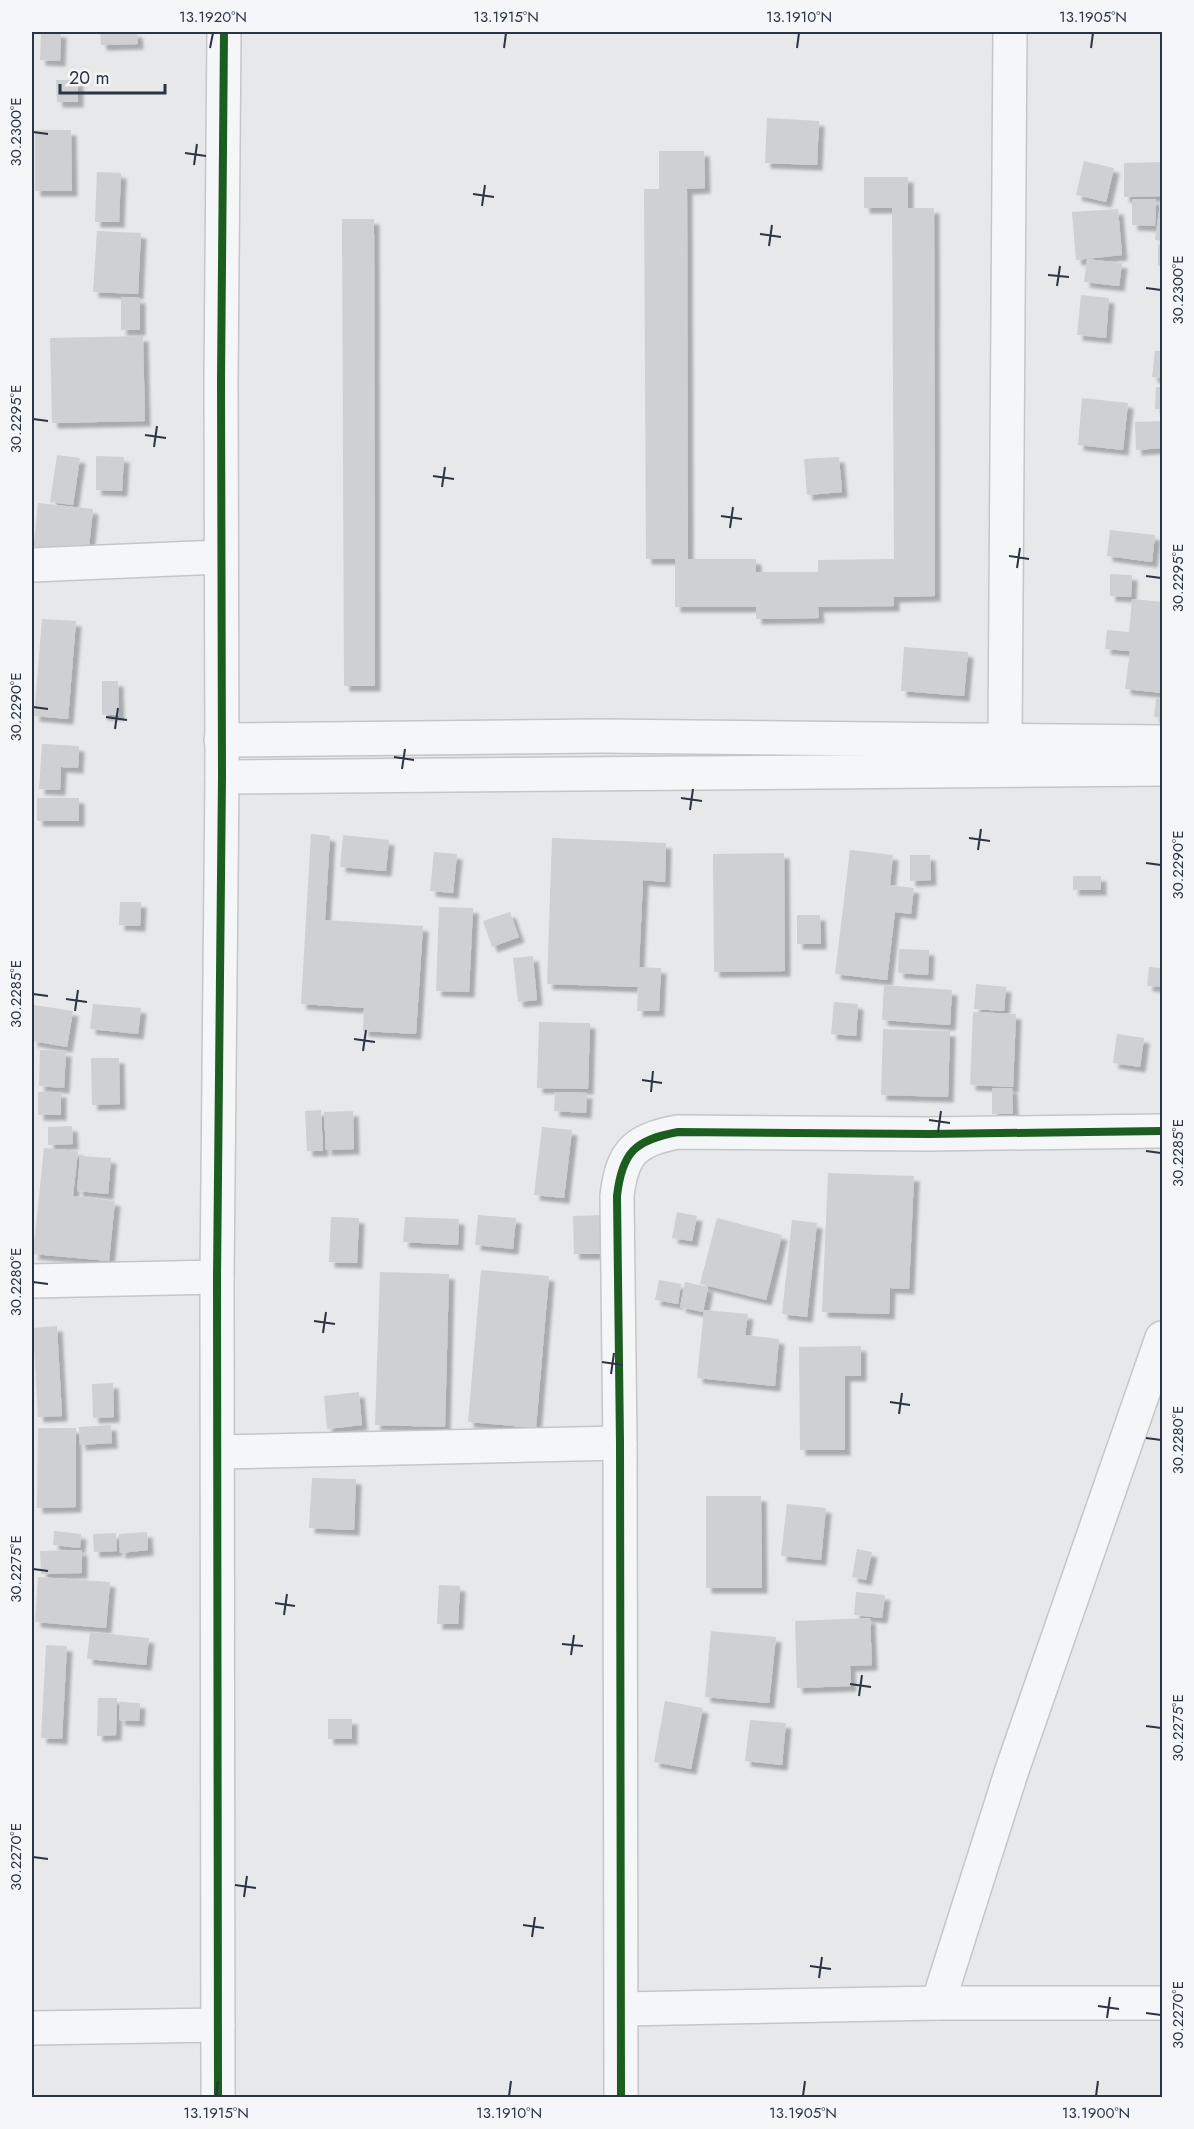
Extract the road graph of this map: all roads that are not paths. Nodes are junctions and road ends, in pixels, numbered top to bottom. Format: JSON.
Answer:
{"nodes":[{"id":1,"x":224,"y":32,"type":"edge"},
{"id":2,"x":1010,"y":32,"type":"edge"},
{"id":3,"x":220,"y":557,"type":"junction"},
{"id":4,"x":32,"y":565,"type":"edge"},
{"id":5,"x":1005,"y":739,"type":"junction"},
{"id":6,"x":221,"y":740,"type":"junction"},
{"id":7,"x":1162,"y":742,"type":"edge"},
{"id":8,"x":1162,"y":769,"type":"edge"},
{"id":9,"x":222,"y":777,"type":"junction"},
{"id":10,"x":1162,"y":1131,"type":"edge"},
{"id":11,"x":217,"y":1277,"type":"junction"},
{"id":12,"x":32,"y":1281,"type":"edge"},
{"id":13,"x":1162,"y":1338,"type":"edge"},
{"id":14,"x":621,"y":1443,"type":"junction"},
{"id":15,"x":218,"y":1452,"type":"junction"},
{"id":16,"x":938,"y":2003,"type":"junction"},
{"id":17,"x":1162,"y":2003,"type":"edge"},
{"id":18,"x":623,"y":2009,"type":"junction"},
{"id":19,"x":218,"y":2025,"type":"junction"},
{"id":20,"x":32,"y":2028,"type":"edge"},
{"id":21,"x":218,"y":2097,"type":"edge"},
{"id":22,"x":621,"y":2097,"type":"edge"}],
"edges":[{"from":1,"to":3,"type":"street"},
{"from":2,"to":5,"type":"street"},
{"from":3,"to":4,"type":"street"},
{"from":3,"to":6,"type":"street"},
{"from":5,"to":6,"type":"street"},
{"from":5,"to":7,"type":"street"},
{"from":6,"to":9,"type":"street"},
{"from":8,"to":9,"type":"street"},
{"from":9,"to":11,"type":"street"},
{"from":10,"to":14,"type":"street"},
{"from":11,"to":12,"type":"street"},
{"from":11,"to":15,"type":"street"},
{"from":13,"to":16,"type":"street"},
{"from":14,"to":15,"type":"street"},
{"from":14,"to":18,"type":"street"},
{"from":15,"to":19,"type":"street"},
{"from":16,"to":17,"type":"street"},
{"from":16,"to":18,"type":"street"},
{"from":18,"to":22,"type":"street"},
{"from":19,"to":20,"type":"street"},
{"from":19,"to":21,"type":"street"}]}
